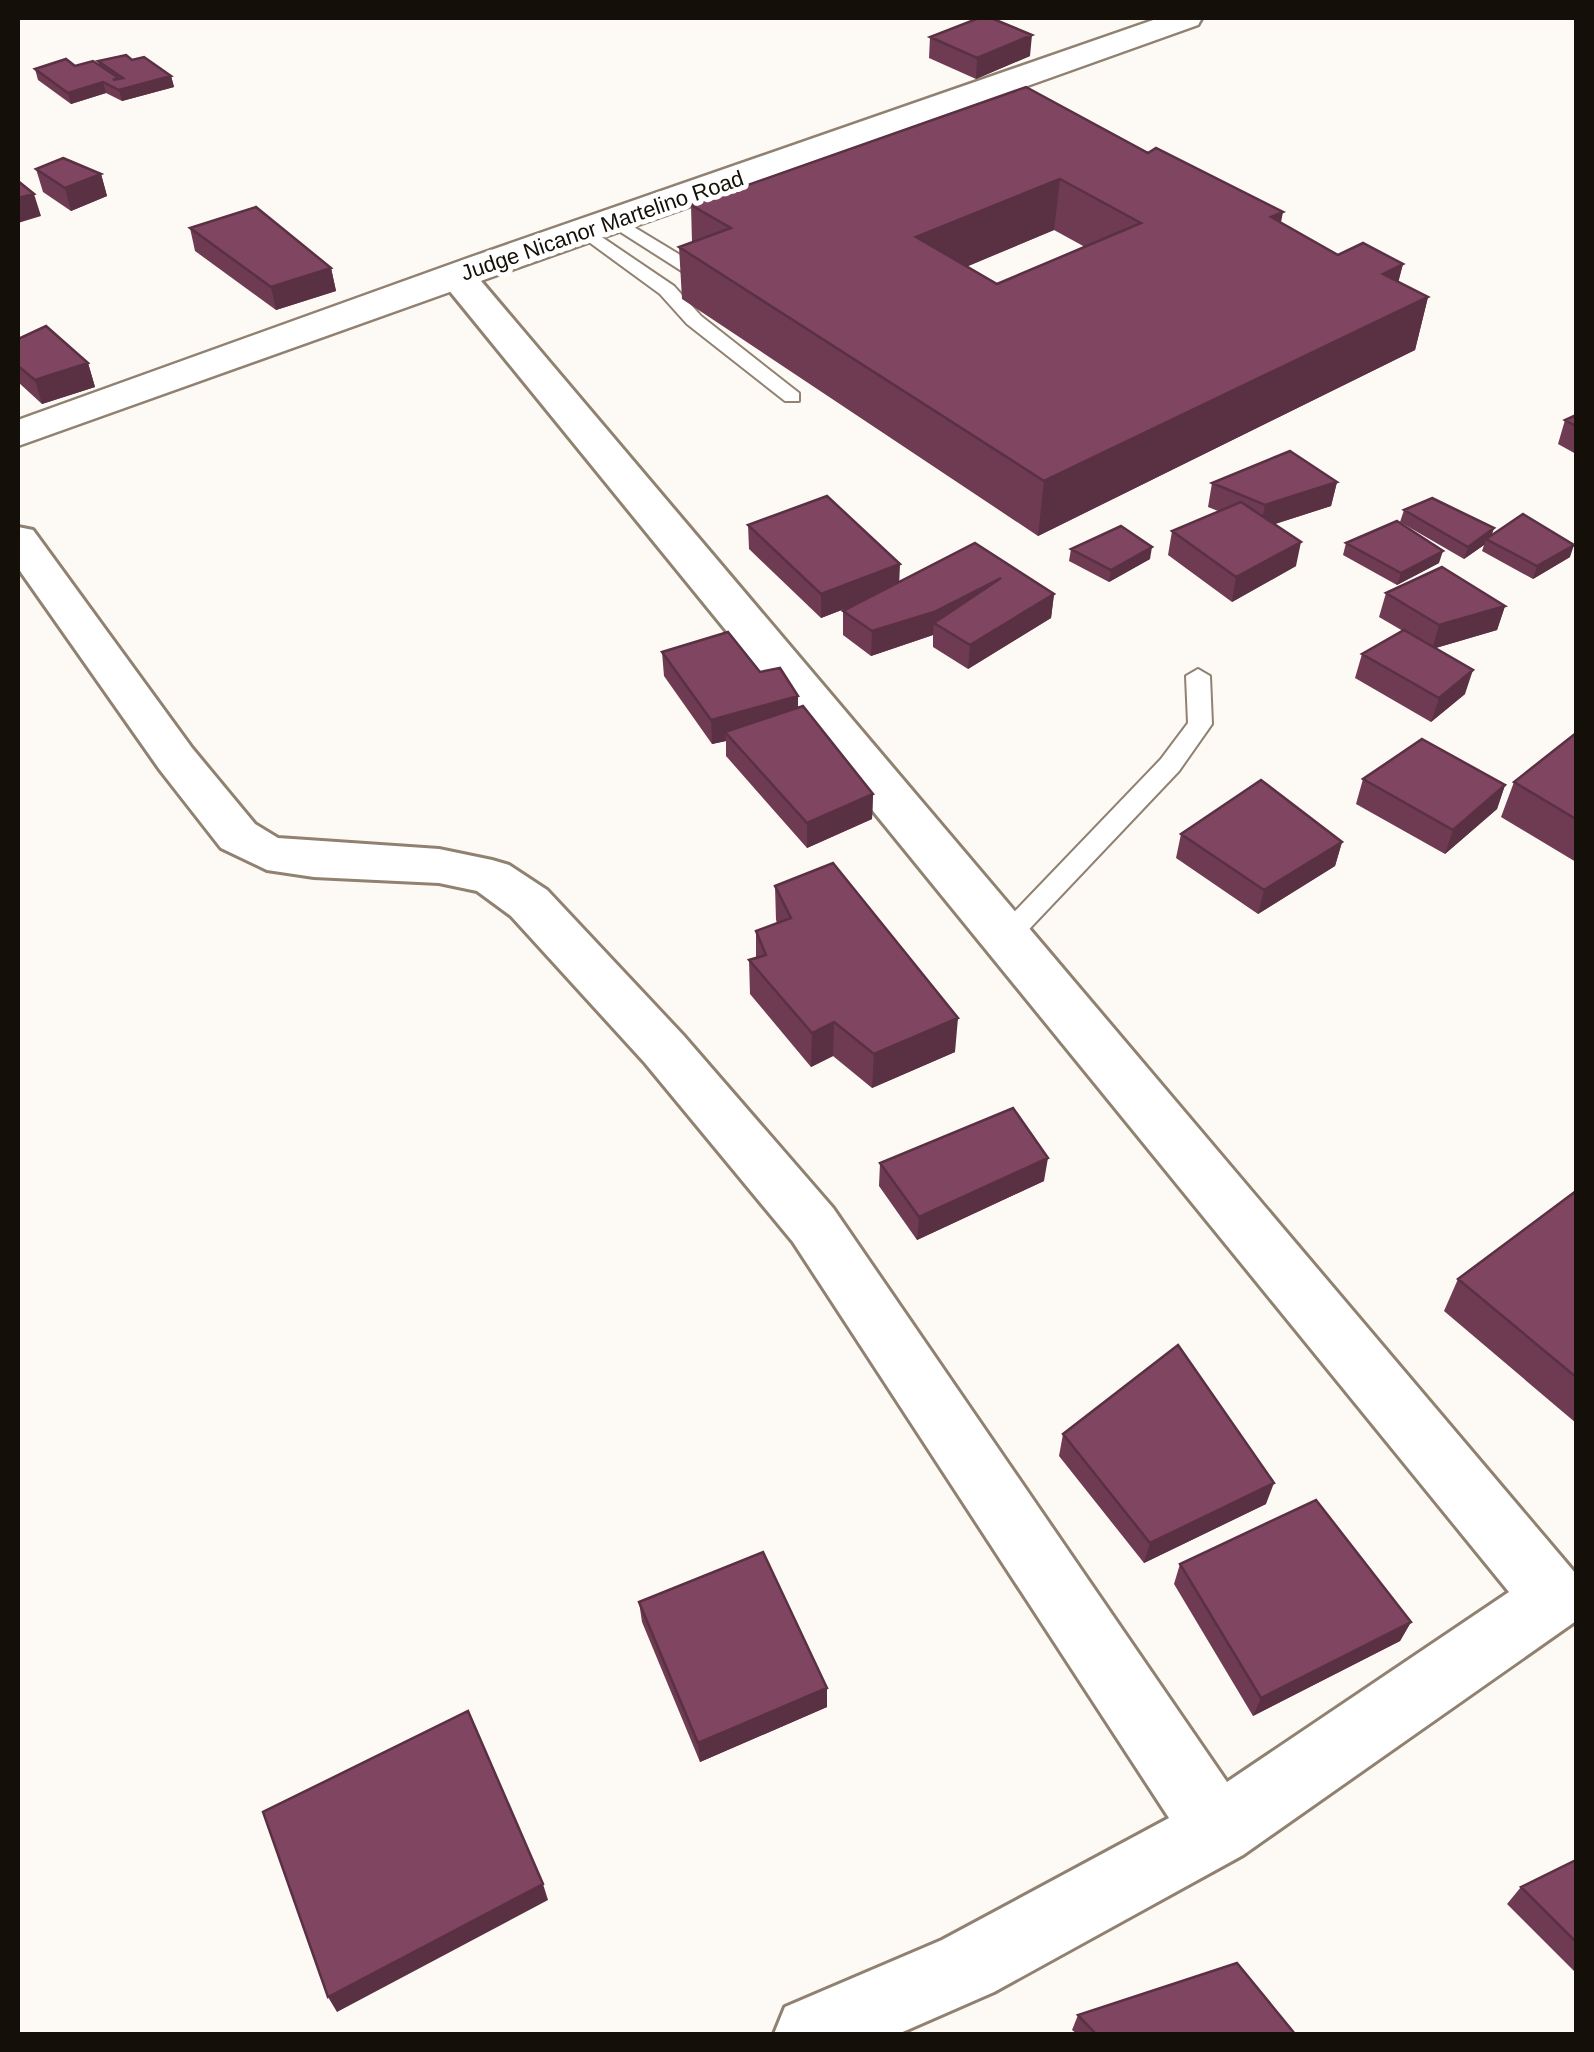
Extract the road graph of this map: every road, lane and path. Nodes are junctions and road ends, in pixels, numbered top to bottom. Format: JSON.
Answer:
{"nodes":[{"id":1,"x":1187,"y":18,"type":"edge"},
{"id":2,"x":599,"y":225,"type":"junction"},
{"id":3,"x":457,"y":276,"type":"junction"},
{"id":4,"x":707,"y":289,"type":"edge"},
{"id":5,"x":792,"y":397,"type":"dead end"},
{"id":6,"x":18,"y":434,"type":"edge"},
{"id":7,"x":18,"y":539,"type":"edge"},
{"id":8,"x":1198,"y":676,"type":"dead end"},
{"id":9,"x":1006,"y":937,"type":"junction"},
{"id":10,"x":1566,"y":1586,"type":"edge"},
{"id":11,"x":1218,"y":1830,"type":"junction"},
{"id":12,"x":812,"y":2034,"type":"edge"}],
"edges":[{"from":1,"to":2,"type":"main road","name":"Judge Nicanor Martelino Road"},
{"from":2,"to":3,"type":"main road","name":"Judge Nicanor Martelino Road"},
{"from":2,"to":4,"type":"lane"},
{"from":2,"to":5,"type":"lane"},
{"from":3,"to":6,"type":"main road","name":"Judge Nicanor Martelino Road"},
{"from":3,"to":9,"type":"street"},
{"from":7,"to":11,"type":"street"},
{"from":8,"to":9,"type":"lane"},
{"from":9,"to":10,"type":"street"},
{"from":10,"to":11,"type":"street"},
{"from":11,"to":12,"type":"street"}]}
